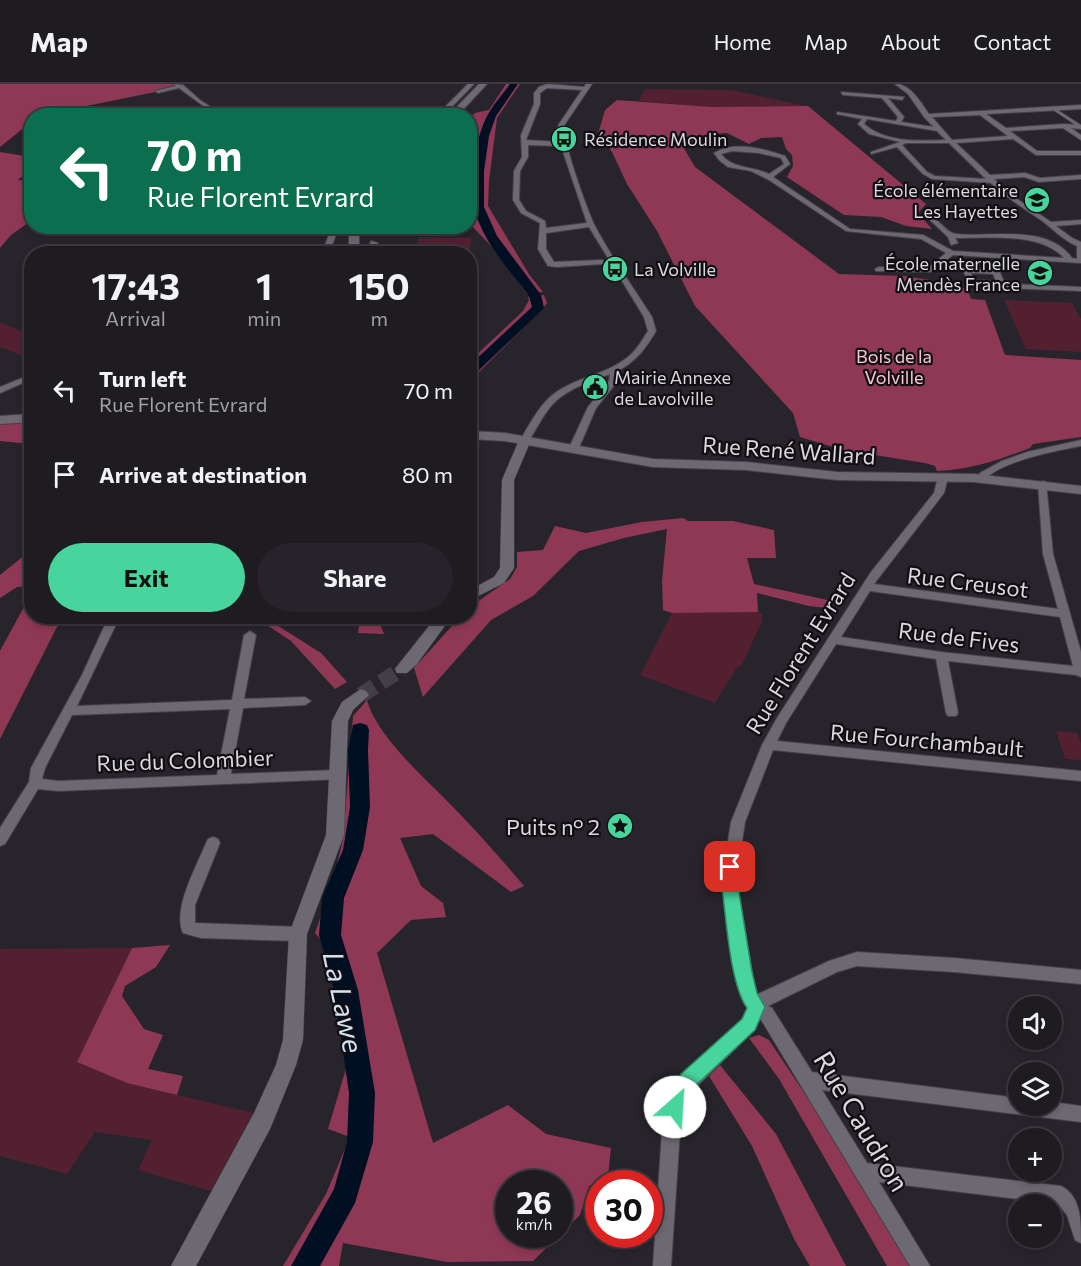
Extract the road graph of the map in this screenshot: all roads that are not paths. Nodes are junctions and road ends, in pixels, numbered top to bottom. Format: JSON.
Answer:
{"nodes":[{"id":1,"x":471,"y":84,"type":"edge"},
{"id":2,"x":483,"y":84,"type":"edge"},
{"id":3,"x":898,"y":84,"type":"edge"},
{"id":4,"x":179,"y":85,"type":"edge"},
{"id":5,"x":586,"y":86,"type":"edge"},
{"id":6,"x":158,"y":91,"type":"dead end"},
{"id":7,"x":843,"y":93,"type":"dead end"},
{"id":8,"x":883,"y":96,"type":"junction"},
{"id":9,"x":902,"y":98,"type":"dead end"},
{"id":10,"x":1081,"y":107,"type":"edge"},
{"id":11,"x":209,"y":108,"type":"edge"},
{"id":12,"x":447,"y":108,"type":"edge"},
{"id":13,"x":460,"y":108,"type":"edge"},
{"id":14,"x":1054,"y":109,"type":"junction"},
{"id":15,"x":839,"y":113,"type":"dead end"},
{"id":16,"x":981,"y":113,"type":"junction"},
{"id":17,"x":926,"y":116,"type":"junction"},
{"id":18,"x":865,"y":118,"type":"junction"},
{"id":19,"x":897,"y":123,"type":"junction"},
{"id":20,"x":1080,"y":125,"type":"edge"},
{"id":21,"x":1064,"y":126,"type":"junction"},
{"id":22,"x":939,"y":130,"type":"junction"},
{"id":23,"x":1005,"y":130,"type":"junction"},
{"id":24,"x":1014,"y":137,"type":"junction"},
{"id":25,"x":1081,"y":138,"type":"edge"},
{"id":26,"x":949,"y":140,"type":"junction"},
{"id":27,"x":525,"y":143,"type":"junction"},
{"id":28,"x":562,"y":144,"type":"junction"},
{"id":29,"x":902,"y":144,"type":"junction"},
{"id":30,"x":873,"y":153,"type":"dead end"},
{"id":31,"x":1081,"y":153,"type":"edge"},
{"id":32,"x":1081,"y":177,"type":"edge"},
{"id":33,"x":768,"y":178,"type":"junction"},
{"id":34,"x":992,"y":179,"type":"junction"},
{"id":35,"x":933,"y":220,"type":"dead end"},
{"id":36,"x":1081,"y":222,"type":"edge"},
{"id":37,"x":1051,"y":224,"type":"junction"},
{"id":38,"x":591,"y":225,"type":"junction"},
{"id":39,"x":542,"y":228,"type":"junction"},
{"id":40,"x":951,"y":236,"type":"junction"},
{"id":41,"x":374,"y":243,"type":"dead end"},
{"id":42,"x":1080,"y":244,"type":"edge"},
{"id":43,"x":373,"y":246,"type":"edge"},
{"id":44,"x":954,"y":253,"type":"junction"},
{"id":45,"x":1068,"y":258,"type":"junction"},
{"id":46,"x":1081,"y":261,"type":"edge"},
{"id":47,"x":600,"y":262,"type":"dead end"},
{"id":48,"x":879,"y":269,"type":"dead end"},
{"id":49,"x":968,"y":275,"type":"dead end"},
{"id":50,"x":1081,"y":289,"type":"edge"},
{"id":51,"x":613,"y":371,"type":"junction"},
{"id":52,"x":24,"y":380,"type":"edge"},
{"id":53,"x":0,"y":390,"type":"edge"},
{"id":54,"x":24,"y":418,"type":"edge"},
{"id":55,"x":0,"y":420,"type":"edge"},
{"id":56,"x":477,"y":435,"type":"edge"},
{"id":57,"x":525,"y":440,"type":"junction"},
{"id":58,"x":1077,"y":443,"type":"edge"},
{"id":59,"x":573,"y":450,"type":"junction"},
{"id":60,"x":1081,"y":454,"type":"edge"},
{"id":61,"x":943,"y":477,"type":"junction"},
{"id":62,"x":982,"y":478,"type":"junction"},
{"id":63,"x":1043,"y":484,"type":"junction"},
{"id":64,"x":1081,"y":490,"type":"edge"},
{"id":65,"x":867,"y":587,"type":"junction"},
{"id":66,"x":477,"y":592,"type":"edge"},
{"id":67,"x":1064,"y":614,"type":"junction"},
{"id":68,"x":111,"y":624,"type":"edge"},
{"id":69,"x":439,"y":624,"type":"edge"},
{"id":70,"x":250,"y":635,"type":"dead end"},
{"id":71,"x":833,"y":640,"type":"junction"},
{"id":72,"x":941,"y":656,"type":"junction"},
{"id":73,"x":402,"y":669,"type":"tunnel mouth"},
{"id":74,"x":1081,"y":672,"type":"edge"},
{"id":75,"x":361,"y":694,"type":"tunnel mouth"},
{"id":76,"x":305,"y":701,"type":"dead end"},
{"id":77,"x":238,"y":705,"type":"junction"},
{"id":78,"x":70,"y":711,"type":"junction"},
{"id":79,"x":952,"y":713,"type":"dead end"},
{"id":80,"x":768,"y":745,"type":"junction"},
{"id":81,"x":337,"y":775,"type":"junction"},
{"id":82,"x":1081,"y":776,"type":"edge"},
{"id":83,"x":223,"y":780,"type":"junction"},
{"id":84,"x":35,"y":783,"type":"junction"},
{"id":85,"x":0,"y":840,"type":"edge"},
{"id":86,"x":213,"y":843,"type":"dead end"},
{"id":87,"x":298,"y":934,"type":"junction"},
{"id":88,"x":1081,"y":977,"type":"edge"},
{"id":89,"x":756,"y":1007,"type":"junction"},
{"id":90,"x":808,"y":1080,"type":"junction"},
{"id":91,"x":1081,"y":1114,"type":"edge"},
{"id":92,"x":861,"y":1171,"type":"junction"},
{"id":93,"x":1081,"y":1234,"type":"edge"},
{"id":94,"x":183,"y":1266,"type":"edge"},
{"id":95,"x":662,"y":1266,"type":"edge"},
{"id":96,"x":921,"y":1266,"type":"edge"}],
"edges":[{"from":1,"to":12,"type":"street"},
{"from":2,"to":13,"type":"main road"},
{"from":3,"to":17,"type":"street"},
{"from":4,"to":6,"type":"street"},
{"from":4,"to":11,"type":"street"},
{"from":5,"to":27,"type":"street"},
{"from":5,"to":28,"type":"street"},
{"from":7,"to":8,"type":"street"},
{"from":8,"to":9,"type":"street"},
{"from":8,"to":19,"type":"street"},
{"from":10,"to":14,"type":"street"},
{"from":14,"to":16,"type":"street"},
{"from":14,"to":20,"type":"street"},
{"from":15,"to":18,"type":"street"},
{"from":16,"to":17,"type":"street"},
{"from":16,"to":23,"type":"street"},
{"from":17,"to":22,"type":"street"},
{"from":18,"to":19,"type":"street"},
{"from":18,"to":29,"type":"street"},
{"from":19,"to":22,"type":"street"},
{"from":20,"to":21,"type":"street"},
{"from":21,"to":23,"type":"street"},
{"from":21,"to":25,"type":"street"},
{"from":22,"to":26,"type":"street"},
{"from":23,"to":24,"type":"street"},
{"from":24,"to":26,"type":"street"},
{"from":24,"to":31,"type":"street"},
{"from":26,"to":29,"type":"street"},
{"from":26,"to":34,"type":"street"},
{"from":27,"to":28,"type":"street"},
{"from":27,"to":39,"type":"street"},
{"from":28,"to":38,"type":"street"},
{"from":29,"to":30,"type":"street"},
{"from":29,"to":34,"type":"street"},
{"from":32,"to":34,"type":"street"},
{"from":33,"to":33,"type":"street"},
{"from":33,"to":44,"type":"street"},
{"from":34,"to":37,"type":"street"},
{"from":35,"to":40,"type":"street"},
{"from":36,"to":37,"type":"street"},
{"from":37,"to":42,"type":"street"},
{"from":38,"to":39,"type":"street"},
{"from":38,"to":51,"type":"street"},
{"from":39,"to":47,"type":"street"},
{"from":40,"to":44,"type":"street"},
{"from":40,"to":45,"type":"street"},
{"from":41,"to":43,"type":"street"},
{"from":42,"to":46,"type":"street"},
{"from":44,"to":45,"type":"street"},
{"from":44,"to":48,"type":"street"},
{"from":45,"to":46,"type":"street"},
{"from":49,"to":50,"type":"street"},
{"from":51,"to":57,"type":"street"},
{"from":51,"to":59,"type":"street"},
{"from":52,"to":53,"type":"street"},
{"from":54,"to":55,"type":"main road"},
{"from":56,"to":57,"type":"main road","name":"Rue René Wallard"},
{"from":57,"to":59,"type":"main road","name":"Rue René Wallard"},
{"from":57,"to":66,"type":"street"},
{"from":58,"to":60,"type":"street"},
{"from":58,"to":62,"type":"street"},
{"from":59,"to":61,"type":"main road","name":"Rue René Wallard"},
{"from":61,"to":62,"type":"main road","name":"Rue René Wallard"},
{"from":61,"to":65,"type":"street","name":"Rue Florent Evrard"},
{"from":62,"to":63,"type":"main road","name":"Rue René Wallard"},
{"from":63,"to":64,"type":"main road","name":"Rue René Wallard"},
{"from":63,"to":67,"type":"street"},
{"from":65,"to":67,"type":"street","name":"Rue Creusot"},
{"from":65,"to":71,"type":"street","name":"Rue Florent Evrard"},
{"from":67,"to":74,"type":"street"},
{"from":68,"to":78,"type":"street"},
{"from":69,"to":73,"type":"street"},
{"from":70,"to":77,"type":"street"},
{"from":71,"to":72,"type":"street","name":"Rue de Fives"},
{"from":71,"to":80,"type":"street","name":"Rue Florent Evrard"},
{"from":72,"to":74,"type":"street","name":"Rue de Fives"},
{"from":72,"to":79,"type":"street"},
{"from":75,"to":81,"type":"street"},
{"from":76,"to":77,"type":"street"},
{"from":77,"to":78,"type":"street"},
{"from":77,"to":83,"type":"street"},
{"from":78,"to":84,"type":"street"},
{"from":80,"to":82,"type":"street","name":"Rue Fourchambault"},
{"from":80,"to":89,"type":"street","name":"Rue Florent Evrard"},
{"from":81,"to":83,"type":"street","name":"Rue du Colombier"},
{"from":81,"to":87,"type":"street"},
{"from":83,"to":84,"type":"street","name":"Rue du Colombier"},
{"from":84,"to":85,"type":"street"},
{"from":86,"to":87,"type":"street"},
{"from":87,"to":94,"type":"street"},
{"from":88,"to":89,"type":"street"},
{"from":89,"to":90,"type":"street","name":"Rue Caudron"},
{"from":89,"to":95,"type":"street"},
{"from":90,"to":91,"type":"street"},
{"from":90,"to":92,"type":"street","name":"Rue Caudron"},
{"from":92,"to":93,"type":"street"},
{"from":92,"to":96,"type":"street","name":"Rue Caudron"}]}
